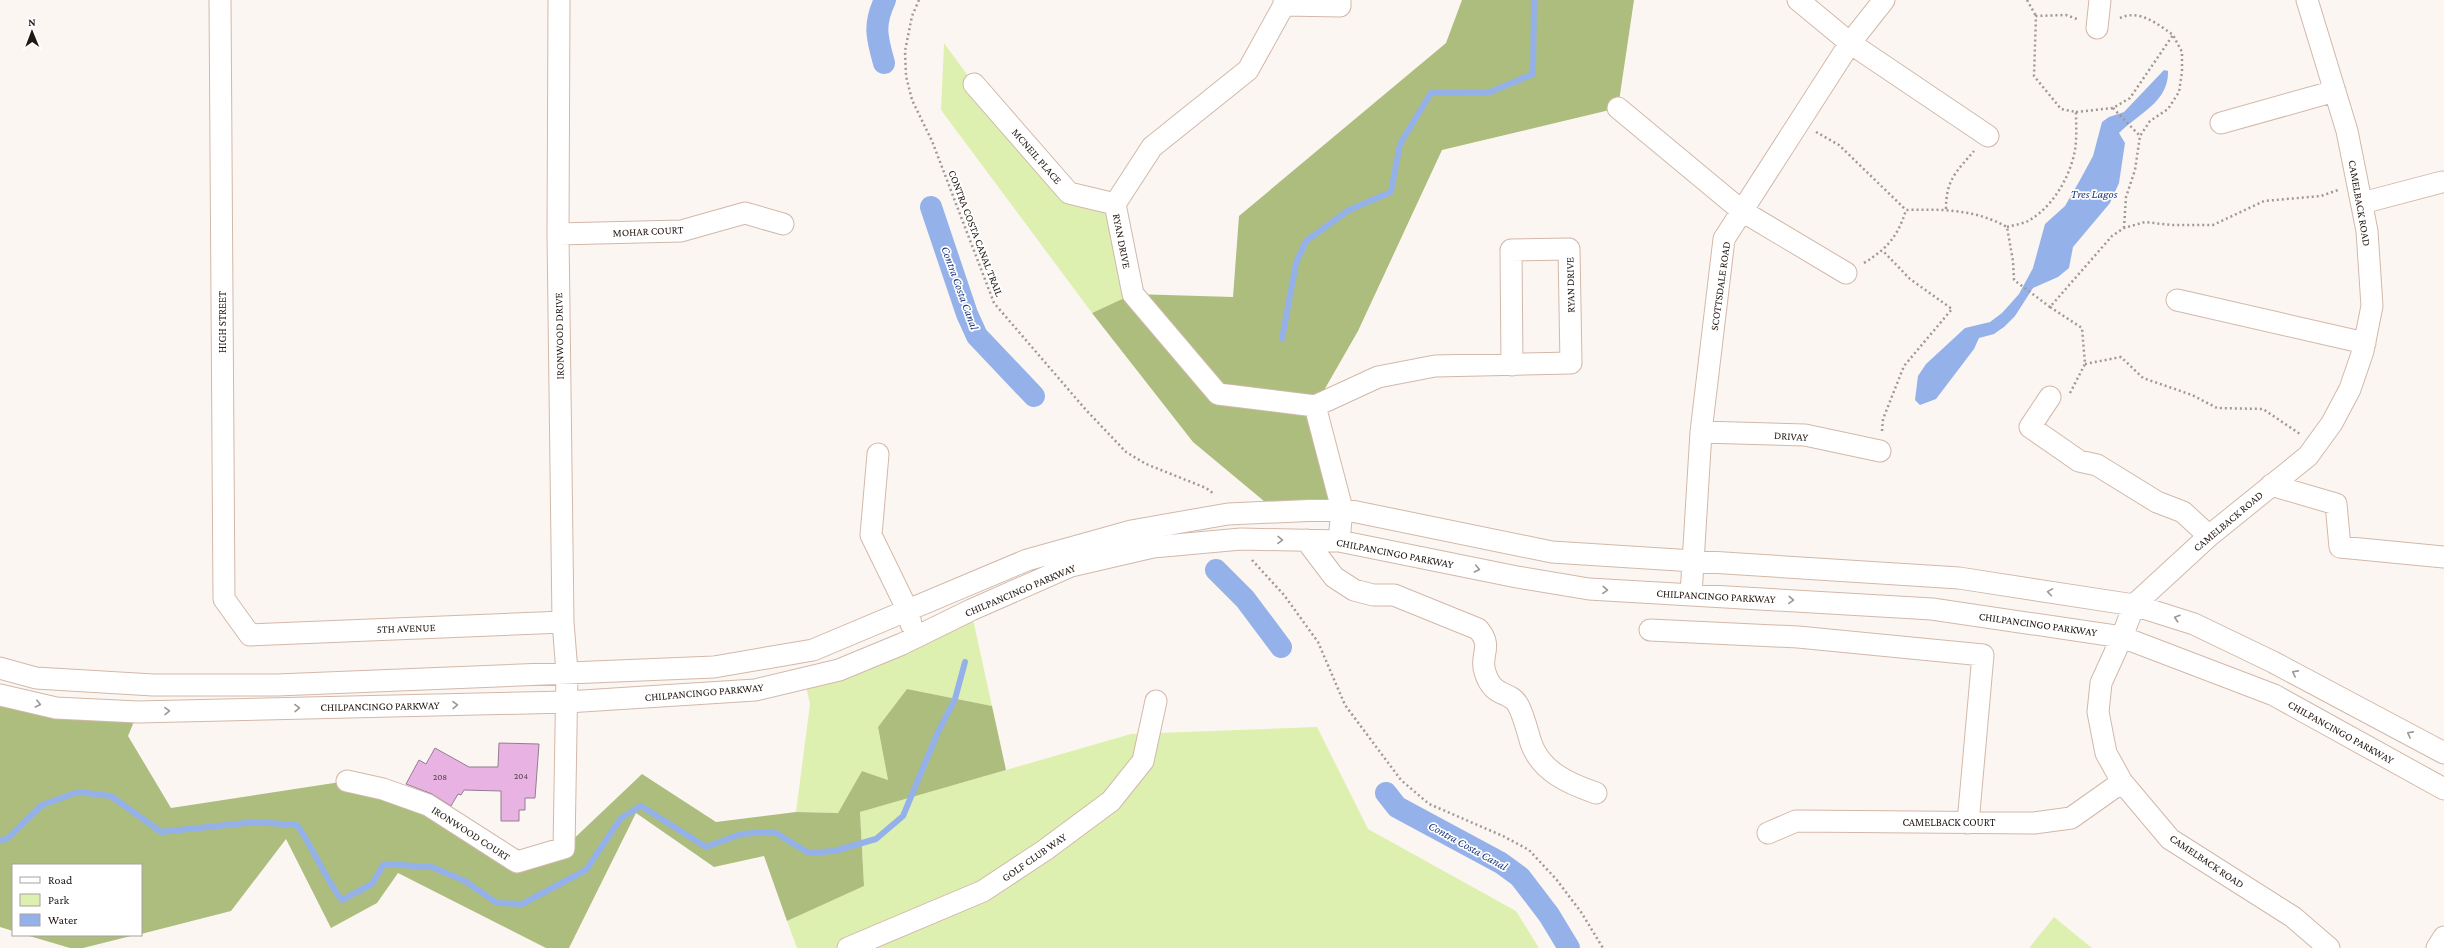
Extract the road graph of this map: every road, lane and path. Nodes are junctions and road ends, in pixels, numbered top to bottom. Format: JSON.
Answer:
{"nodes":[{"id":1,"x":220,"y":0,"type":"edge"},
{"id":2,"x":559,"y":0,"type":"edge"},
{"id":3,"x":919,"y":0,"type":"edge"},
{"id":4,"x":1340,"y":0,"type":"edge"},
{"id":5,"x":1798,"y":0,"type":"edge"},
{"id":6,"x":1884,"y":0,"type":"edge"},
{"id":7,"x":2027,"y":0,"type":"edge"},
{"id":8,"x":2100,"y":0,"type":"edge"},
{"id":9,"x":2307,"y":0,"type":"edge"},
{"id":10,"x":1284,"y":3,"type":"edge"},
{"id":11,"x":2036,"y":16,"type":"junction"},
{"id":12,"x":2096,"y":28,"type":"junction"},
{"id":13,"x":2173,"y":36,"type":"junction"},
{"id":14,"x":1850,"y":43,"type":"junction"},
{"id":15,"x":974,"y":84,"type":"dead end"},
{"id":16,"x":2335,"y":91,"type":"junction"},
{"id":17,"x":1618,"y":108,"type":"dead end"},
{"id":18,"x":2113,"y":108,"type":"junction"},
{"id":19,"x":2076,"y":112,"type":"junction"},
{"id":20,"x":1799,"y":123,"type":"junction"},
{"id":21,"x":2221,"y":123,"type":"dead end"},
{"id":22,"x":1988,"y":136,"type":"joint"},
{"id":23,"x":2140,"y":136,"type":"junction"},
{"id":24,"x":2443,"y":180,"type":"edge"},
{"id":25,"x":2360,"y":193,"type":"junction"},
{"id":26,"x":1115,"y":204,"type":"junction"},
{"id":27,"x":1946,"y":209,"type":"junction"},
{"id":28,"x":1906,"y":210,"type":"junction"},
{"id":29,"x":1742,"y":211,"type":"junction"},
{"id":30,"x":783,"y":224,"type":"dead end"},
{"id":31,"x":2007,"y":227,"type":"junction"},
{"id":32,"x":2124,"y":228,"type":"junction"},
{"id":33,"x":558,"y":234,"type":"junction"},
{"id":34,"x":1883,"y":251,"type":"junction"},
{"id":35,"x":1846,"y":273,"type":"joint"},
{"id":36,"x":2177,"y":300,"type":"dead end"},
{"id":37,"x":2050,"y":307,"type":"junction"},
{"id":38,"x":2365,"y":343,"type":"junction"},
{"id":39,"x":2085,"y":364,"type":"junction"},
{"id":40,"x":1512,"y":365,"type":"junction"},
{"id":41,"x":2050,"y":397,"type":"joint"},
{"id":42,"x":1315,"y":406,"type":"junction"},
{"id":43,"x":1701,"y":432,"type":"junction"},
{"id":44,"x":2316,"y":444,"type":"junction"},
{"id":45,"x":1880,"y":451,"type":"joint"},
{"id":46,"x":878,"y":454,"type":"dead end"},
{"id":47,"x":2271,"y":485,"type":"junction"},
{"id":48,"x":1342,"y":509,"type":"junction"},
{"id":49,"x":1228,"y":514,"type":"junction"},
{"id":50,"x":2209,"y":536,"type":"junction"},
{"id":51,"x":1241,"y":539,"type":"junction"},
{"id":52,"x":1306,"y":540,"type":"junction"},
{"id":53,"x":1339,"y":541,"type":"junction"},
{"id":54,"x":2444,"y":557,"type":"edge"},
{"id":55,"x":1693,"y":561,"type":"junction"},
{"id":56,"x":1691,"y":595,"type":"junction"},
{"id":57,"x":2134,"y":605,"type":"junction"},
{"id":58,"x":908,"y":611,"type":"junction"},
{"id":59,"x":563,"y":622,"type":"junction"},
{"id":60,"x":1650,"y":630,"type":"dead end"},
{"id":61,"x":250,"y":635,"type":"joint"},
{"id":62,"x":2122,"y":637,"type":"junction"},
{"id":63,"x":914,"y":638,"type":"junction"},
{"id":64,"x":0,"y":668,"type":"edge"},
{"id":65,"x":567,"y":672,"type":"junction"},
{"id":66,"x":0,"y":695,"type":"edge"},
{"id":67,"x":1156,"y":701,"type":"dead end"},
{"id":68,"x":567,"y":702,"type":"junction"},
{"id":69,"x":2444,"y":753,"type":"edge"},
{"id":70,"x":347,"y":781,"type":"dead end"},
{"id":71,"x":2122,"y":782,"type":"junction"},
{"id":72,"x":2444,"y":789,"type":"edge"},
{"id":73,"x":1596,"y":793,"type":"dead end"},
{"id":74,"x":1968,"y":822,"type":"junction"},
{"id":75,"x":1768,"y":833,"type":"dead end"},
{"id":76,"x":2444,"y":937,"type":"edge"},
{"id":77,"x":848,"y":948,"type":"edge"},
{"id":78,"x":1603,"y":948,"type":"edge"},
{"id":79,"x":2329,"y":948,"type":"edge"},
{"id":80,"x":2437,"y":948,"type":"edge"}],
"edges":[{"from":1,"to":61,"type":"street","name":"HIGH STREET"},
{"from":2,"to":33,"type":"street","name":"IRONWOOD DRIVE"},
{"from":3,"to":49,"type":"path","name":"CONTRA COSTA CANAL TRAIL"},
{"from":4,"to":10,"type":"street"},
{"from":5,"to":14,"type":"street"},
{"from":6,"to":14,"type":"street","name":"SCOTTSDALE ROAD"},
{"from":7,"to":11,"type":"path"},
{"from":8,"to":12,"type":"street"},
{"from":9,"to":16,"type":"street","name":"CAMELBACK ROAD"},
{"from":10,"to":26,"type":"street","name":"RYAN DRIVE"},
{"from":11,"to":12,"type":"path"},
{"from":11,"to":19,"type":"path"},
{"from":12,"to":13,"type":"path"},
{"from":13,"to":18,"type":"path"},
{"from":13,"to":23,"type":"path"},
{"from":14,"to":20,"type":"street","name":"SCOTTSDALE ROAD"},
{"from":14,"to":22,"type":"street"},
{"from":15,"to":26,"type":"street","name":"MCNEIL PLACE"},
{"from":16,"to":21,"type":"street"},
{"from":16,"to":25,"type":"street","name":"CAMELBACK ROAD"},
{"from":17,"to":29,"type":"street"},
{"from":18,"to":19,"type":"path"},
{"from":18,"to":23,"type":"path"},
{"from":19,"to":31,"type":"path"},
{"from":20,"to":28,"type":"path"},
{"from":20,"to":29,"type":"street","name":"SCOTTSDALE ROAD"},
{"from":22,"to":27,"type":"path"},
{"from":23,"to":32,"type":"path"},
{"from":24,"to":25,"type":"street"},
{"from":25,"to":32,"type":"path"},
{"from":25,"to":38,"type":"street","name":"CAMELBACK ROAD"},
{"from":26,"to":42,"type":"street","name":"RYAN DRIVE"},
{"from":27,"to":28,"type":"path"},
{"from":27,"to":31,"type":"path"},
{"from":28,"to":34,"type":"path"},
{"from":29,"to":35,"type":"street"},
{"from":29,"to":43,"type":"street","name":"SCOTTSDALE ROAD"},
{"from":30,"to":33,"type":"street","name":"MOHAR COURT"},
{"from":31,"to":37,"type":"path"},
{"from":32,"to":37,"type":"path"},
{"from":33,"to":59,"type":"street","name":"IRONWOOD DRIVE"},
{"from":34,"to":35,"type":"path"},
{"from":34,"to":45,"type":"path"},
{"from":36,"to":38,"type":"street"},
{"from":37,"to":39,"type":"path"},
{"from":38,"to":44,"type":"street","name":"CAMELBACK ROAD"},
{"from":39,"to":41,"type":"path"},
{"from":39,"to":44,"type":"path"},
{"from":40,"to":40,"type":"street","name":"RYAN DRIVE"},
{"from":40,"to":42,"type":"street","name":"RYAN DRIVE"},
{"from":41,"to":50,"type":"street"},
{"from":42,"to":48,"type":"street"},
{"from":43,"to":45,"type":"street","name":"DRIVAY"},
{"from":43,"to":55,"type":"street","name":"SCOTTSDALE ROAD"},
{"from":44,"to":47,"type":"street","name":"CAMELBACK ROAD"},
{"from":46,"to":58,"type":"street"},
{"from":47,"to":50,"type":"street","name":"CAMELBACK ROAD"},
{"from":47,"to":54,"type":"street"},
{"from":48,"to":49,"type":"street","name":"CHILPANCINGO PARKWAY"},
{"from":48,"to":53,"type":"street"},
{"from":48,"to":55,"type":"street","name":"CHILPANCINGO PARKWAY"},
{"from":49,"to":58,"type":"street","name":"CHILPANCINGO PARKWAY"},
{"from":50,"to":57,"type":"street","name":"CAMELBACK ROAD"},
{"from":51,"to":52,"type":"street","name":"CHILPANCINGO PARKWAY","one_way":true},
{"from":51,"to":63,"type":"street","name":"CHILPANCINGO PARKWAY"},
{"from":51,"to":78,"type":"path"},
{"from":52,"to":53,"type":"street","name":"CHILPANCINGO PARKWAY"},
{"from":52,"to":73,"type":"street"},
{"from":53,"to":56,"type":"street","name":"CHILPANCINGO PARKWAY","one_way":true},
{"from":55,"to":56,"type":"street","name":"SCOTTSDALE ROAD"},
{"from":57,"to":55,"type":"street","name":"CHILPANCINGO PARKWAY","one_way":true},
{"from":56,"to":62,"type":"street","name":"CHILPANCINGO PARKWAY","one_way":true},
{"from":57,"to":62,"type":"street","name":"CAMELBACK ROAD"},
{"from":69,"to":57,"type":"street","name":"CHILPANCINGO PARKWAY","one_way":true},
{"from":58,"to":63,"type":"street"},
{"from":58,"to":65,"type":"street","name":"CHILPANCINGO PARKWAY"},
{"from":59,"to":61,"type":"street","name":"5TH AVENUE"},
{"from":59,"to":65,"type":"street","name":"IRONWOOD DRIVE"},
{"from":60,"to":74,"type":"street"},
{"from":62,"to":71,"type":"street","name":"CAMELBACK ROAD"},
{"from":62,"to":72,"type":"street","name":"CHILPANCINGO PARKWAY"},
{"from":63,"to":68,"type":"street","name":"CHILPANCINGO PARKWAY"},
{"from":64,"to":65,"type":"street","name":"CHILPANCINGO PARKWAY"},
{"from":65,"to":68,"type":"street","name":"IRONWOOD COURT"},
{"from":66,"to":68,"type":"street","name":"CHILPANCINGO PARKWAY","one_way":true},
{"from":67,"to":77,"type":"street","name":"GOLF CLUB WAY"},
{"from":68,"to":70,"type":"street","name":"IRONWOOD COURT"},
{"from":71,"to":74,"type":"street","name":"CAMELBACK COURT"},
{"from":71,"to":79,"type":"street","name":"CAMELBACK ROAD"},
{"from":74,"to":75,"type":"street","name":"CAMELBACK COURT"},
{"from":76,"to":80,"type":"street"}]}
